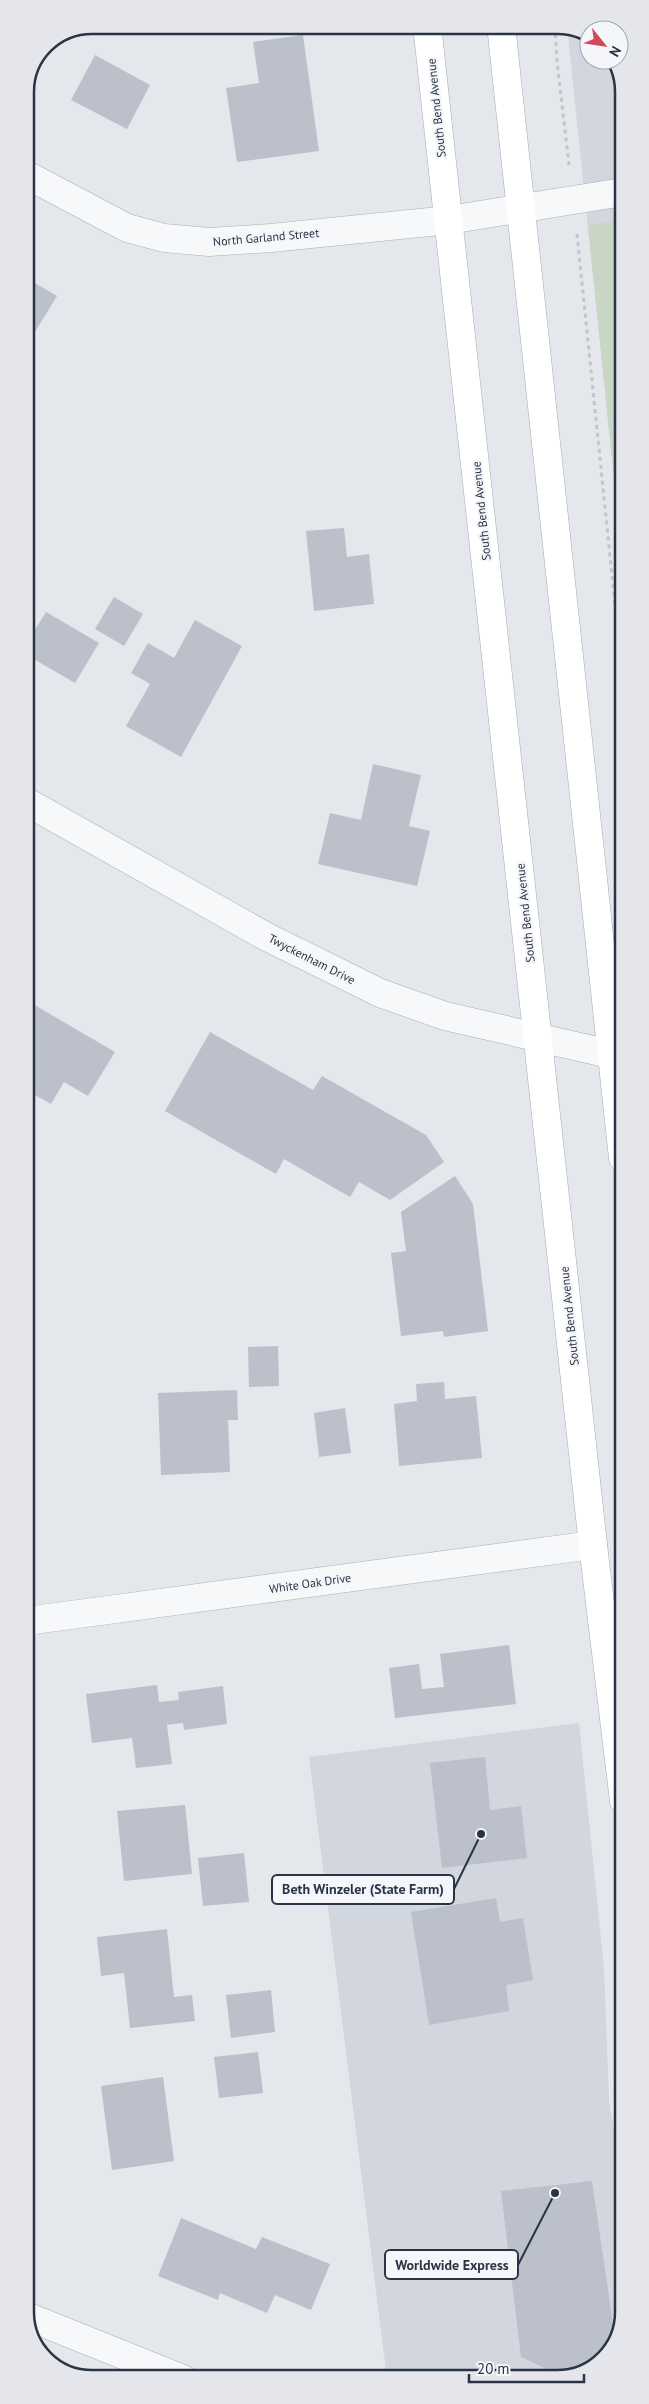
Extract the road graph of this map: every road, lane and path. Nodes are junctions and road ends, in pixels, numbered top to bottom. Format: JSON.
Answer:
{"nodes":[{"id":1,"x":428,"y":34,"type":"edge"},
{"id":2,"x":502,"y":34,"type":"edge"},
{"id":3,"x":555,"y":34,"type":"edge"},
{"id":4,"x":34,"y":179,"type":"edge"},
{"id":5,"x":615,"y":193,"type":"edge"},
{"id":6,"x":573,"y":199,"type":"junction"},
{"id":7,"x":521,"y":208,"type":"junction"},
{"id":8,"x":449,"y":220,"type":"junction"},
{"id":9,"x":615,"y":606,"type":"edge"},
{"id":10,"x":34,"y":806,"type":"edge"},
{"id":11,"x":538,"y":1039,"type":"junction"},
{"id":12,"x":615,"y":1042,"type":"edge"},
{"id":13,"x":615,"y":1056,"type":"edge"},
{"id":14,"x":593,"y":1544,"type":"junction"},
{"id":15,"x":34,"y":1620,"type":"edge"},
{"id":16,"x":615,"y":1726,"type":"edge"},
{"id":17,"x":35,"y":2319,"type":"edge"},
{"id":18,"x":161,"y":2370,"type":"edge"}],
"edges":[{"from":1,"to":8,"type":"main road","name":"South Bend Avenue"},
{"from":2,"to":7,"type":"main road"},
{"from":3,"to":6,"type":"path"},
{"from":4,"to":8,"type":"street","name":"North Garland Street"},
{"from":5,"to":6,"type":"street","name":"North Garland Street"},
{"from":6,"to":7,"type":"street","name":"North Garland Street"},
{"from":6,"to":9,"type":"path"},
{"from":7,"to":8,"type":"street","name":"North Garland Street"},
{"from":7,"to":12,"type":"main road"},
{"from":8,"to":11,"type":"main road","name":"South Bend Avenue"},
{"from":10,"to":11,"type":"street","name":"Twyckenham Drive"},
{"from":11,"to":13,"type":"street","name":"Twyckenham Drive"},
{"from":11,"to":14,"type":"main road","name":"South Bend Avenue"},
{"from":14,"to":15,"type":"street","name":"White Oak Drive"},
{"from":14,"to":16,"type":"main road","name":"South Bend Avenue"},
{"from":17,"to":18,"type":"street"}]}
